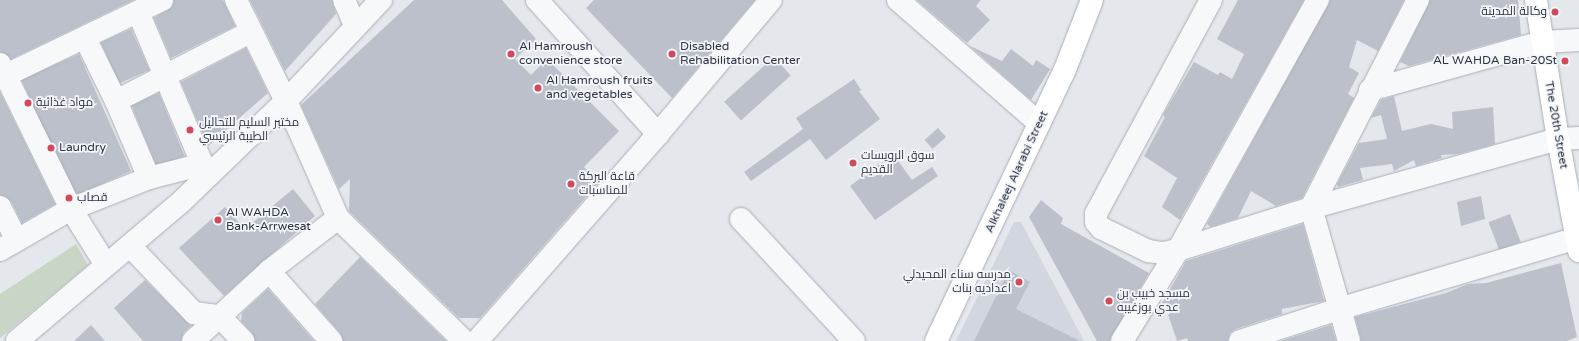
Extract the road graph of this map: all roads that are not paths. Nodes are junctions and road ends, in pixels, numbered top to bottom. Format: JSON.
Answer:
{"nodes":[{"id":1,"x":162,"y":0,"type":"edge"},
{"id":2,"x":236,"y":0,"type":"edge"},
{"id":3,"x":344,"y":0,"type":"edge"},
{"id":4,"x":381,"y":0,"type":"edge"},
{"id":5,"x":770,"y":0,"type":"edge"},
{"id":6,"x":898,"y":0,"type":"edge"},
{"id":7,"x":1092,"y":0,"type":"edge"},
{"id":8,"x":1211,"y":0,"type":"edge"},
{"id":9,"x":1318,"y":0,"type":"edge"},
{"id":10,"x":1418,"y":0,"type":"edge"},
{"id":11,"x":1536,"y":0,"type":"edge"},
{"id":12,"x":545,"y":3,"type":"edge"},
{"id":13,"x":138,"y":12,"type":"junction"},
{"id":14,"x":355,"y":25,"type":"junction"},
{"id":15,"x":250,"y":32,"type":"junction"},
{"id":16,"x":85,"y":38,"type":"junction"},
{"id":17,"x":1579,"y":40,"type":"edge"},
{"id":18,"x":1542,"y":42,"type":"junction"},
{"id":19,"x":2,"y":73,"type":"edge"},
{"id":20,"x":166,"y":76,"type":"junction"},
{"id":21,"x":1370,"y":90,"type":"junction"},
{"id":22,"x":116,"y":101,"type":"junction"},
{"id":23,"x":286,"y":101,"type":"junction"},
{"id":24,"x":1039,"y":123,"type":"junction"},
{"id":25,"x":658,"y":134,"type":"junction"},
{"id":26,"x":1579,"y":138,"type":"edge"},
{"id":27,"x":1558,"y":139,"type":"junction"},
{"id":28,"x":205,"y":170,"type":"junction"},
{"id":29,"x":149,"y":178,"type":"junction"},
{"id":30,"x":0,"y":207,"type":"edge"},
{"id":31,"x":1311,"y":208,"type":"junction"},
{"id":32,"x":71,"y":209,"type":"junction"},
{"id":33,"x":338,"y":218,"type":"junction"},
{"id":34,"x":742,"y":219,"type":"dead end"},
{"id":35,"x":1183,"y":241,"type":"junction"},
{"id":36,"x":1578,"y":244,"type":"edge"},
{"id":37,"x":9,"y":245,"type":"edge"},
{"id":38,"x":130,"y":246,"type":"junction"},
{"id":39,"x":106,"y":265,"type":"junction"},
{"id":40,"x":269,"y":270,"type":"junction"},
{"id":41,"x":1339,"y":309,"type":"junction"},
{"id":42,"x":219,"y":316,"type":"junction"},
{"id":43,"x":17,"y":341,"type":"edge"},
{"id":44,"x":193,"y":341,"type":"edge"},
{"id":45,"x":243,"y":341,"type":"edge"},
{"id":46,"x":330,"y":341,"type":"edge"},
{"id":47,"x":464,"y":341,"type":"edge"},
{"id":48,"x":478,"y":341,"type":"edge"},
{"id":49,"x":854,"y":341,"type":"edge"},
{"id":50,"x":936,"y":341,"type":"edge"},
{"id":51,"x":1122,"y":341,"type":"edge"},
{"id":52,"x":1240,"y":341,"type":"edge"},
{"id":53,"x":1348,"y":341,"type":"edge"}],
"edges":[{"from":1,"to":13,"type":"street"},
{"from":2,"to":15,"type":"street"},
{"from":3,"to":14,"type":"street"},
{"from":4,"to":14,"type":"street"},
{"from":5,"to":25,"type":"street"},
{"from":6,"to":24,"type":"street"},
{"from":7,"to":24,"type":"main road","name":"Alkhaleej Alarabi Street"},
{"from":8,"to":35,"type":"street"},
{"from":9,"to":35,"type":"street"},
{"from":10,"to":21,"type":"street"},
{"from":11,"to":18,"type":"main road","name":"The 20th Street"},
{"from":12,"to":25,"type":"street"},
{"from":13,"to":16,"type":"street"},
{"from":13,"to":20,"type":"street"},
{"from":14,"to":23,"type":"street"},
{"from":15,"to":20,"type":"street"},
{"from":15,"to":23,"type":"street"},
{"from":16,"to":19,"type":"street"},
{"from":16,"to":22,"type":"street"},
{"from":17,"to":18,"type":"street"},
{"from":18,"to":21,"type":"street"},
{"from":18,"to":27,"type":"main road","name":"The 20th Street"},
{"from":19,"to":32,"type":"street"},
{"from":20,"to":22,"type":"street"},
{"from":20,"to":28,"type":"street"},
{"from":21,"to":31,"type":"street"},
{"from":22,"to":29,"type":"street"},
{"from":23,"to":28,"type":"street"},
{"from":23,"to":33,"type":"street"},
{"from":24,"to":50,"type":"main road","name":"Alkhaleej Alarabi Street"},
{"from":25,"to":48,"type":"street"},
{"from":26,"to":27,"type":"street"},
{"from":27,"to":31,"type":"street"},
{"from":27,"to":36,"type":"main road","name":"The 20th Street"},
{"from":28,"to":29,"type":"street"},
{"from":28,"to":38,"type":"street"},
{"from":29,"to":32,"type":"street"},
{"from":30,"to":37,"type":"street"},
{"from":31,"to":35,"type":"street"},
{"from":31,"to":41,"type":"street"},
{"from":32,"to":37,"type":"street"},
{"from":32,"to":39,"type":"street"},
{"from":33,"to":40,"type":"street"},
{"from":33,"to":47,"type":"street"},
{"from":34,"to":49,"type":"street"},
{"from":35,"to":51,"type":"street"},
{"from":36,"to":41,"type":"street"},
{"from":38,"to":39,"type":"street"},
{"from":38,"to":42,"type":"street"},
{"from":39,"to":43,"type":"street"},
{"from":40,"to":42,"type":"street"},
{"from":40,"to":46,"type":"street"},
{"from":41,"to":52,"type":"street"},
{"from":41,"to":53,"type":"street"},
{"from":42,"to":44,"type":"street"},
{"from":42,"to":45,"type":"street"}]}
